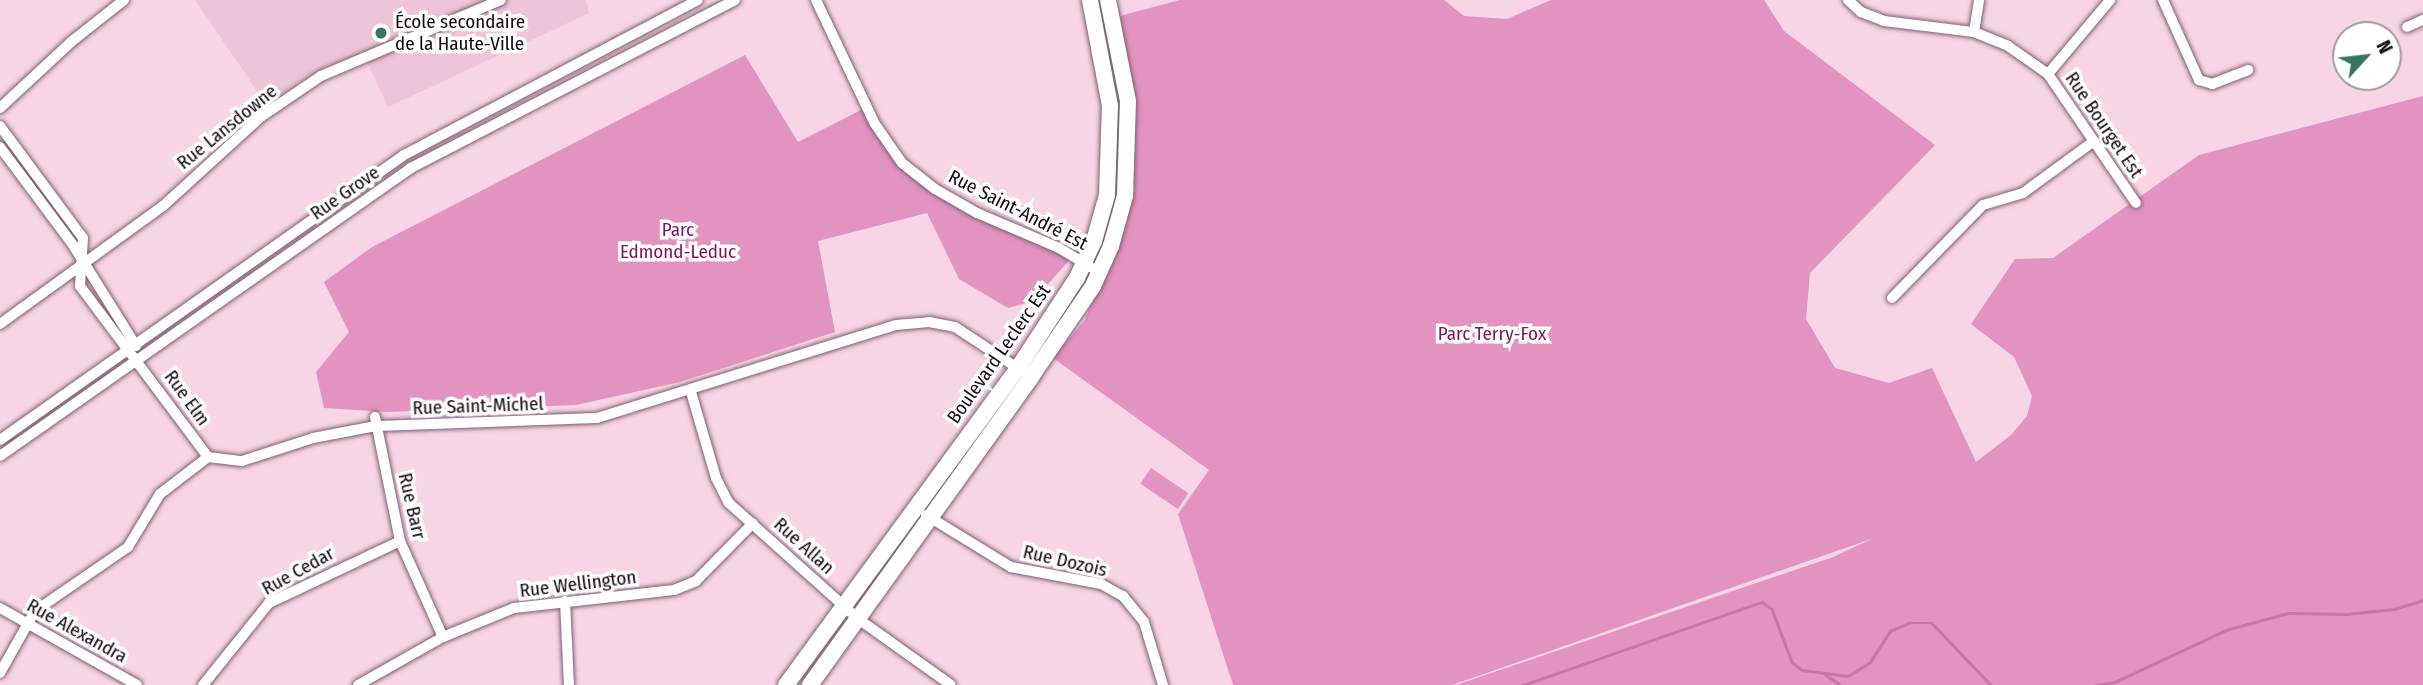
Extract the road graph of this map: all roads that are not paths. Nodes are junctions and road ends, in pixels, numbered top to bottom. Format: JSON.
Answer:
{"nodes":[{"id":1,"x":124,"y":0,"type":"edge"},
{"id":2,"x":501,"y":0,"type":"edge"},
{"id":3,"x":697,"y":0,"type":"edge"},
{"id":4,"x":735,"y":0,"type":"edge"},
{"id":5,"x":816,"y":0,"type":"edge"},
{"id":6,"x":1090,"y":0,"type":"edge"},
{"id":7,"x":1108,"y":0,"type":"edge"},
{"id":8,"x":1848,"y":0,"type":"edge"},
{"id":9,"x":1979,"y":0,"type":"edge"},
{"id":10,"x":2110,"y":0,"type":"edge"},
{"id":11,"x":2163,"y":0,"type":"edge"},
{"id":12,"x":704,"y":15,"type":"junction"},
{"id":13,"x":2423,"y":20,"type":"edge"},
{"id":14,"x":2407,"y":27,"type":"dead end"},
{"id":15,"x":1117,"y":29,"type":"junction"},
{"id":16,"x":1975,"y":32,"type":"junction"},
{"id":17,"x":1100,"y":37,"type":"junction"},
{"id":18,"x":2248,"y":70,"type":"dead end"},
{"id":19,"x":2048,"y":74,"type":"junction"},
{"id":20,"x":0,"y":108,"type":"edge"},
{"id":21,"x":0,"y":126,"type":"edge"},
{"id":22,"x":2094,"y":141,"type":"junction"},
{"id":23,"x":0,"y":147,"type":"edge"},
{"id":24,"x":27,"y":173,"type":"junction"},
{"id":25,"x":2136,"y":203,"type":"dead end"},
{"id":26,"x":84,"y":263,"type":"junction"},
{"id":27,"x":1084,"y":263,"type":"junction"},
{"id":28,"x":1099,"y":272,"type":"junction"},
{"id":29,"x":1892,"y":298,"type":"dead end"},
{"id":30,"x":0,"y":324,"type":"edge"},
{"id":31,"x":135,"y":342,"type":"junction"},
{"id":32,"x":125,"y":351,"type":"junction"},
{"id":33,"x":137,"y":359,"type":"junction"},
{"id":34,"x":1025,"y":373,"type":"junction"},
{"id":35,"x":691,"y":392,"type":"junction"},
{"id":36,"x":376,"y":422,"type":"junction"},
{"id":37,"x":0,"y":440,"type":"edge"},
{"id":38,"x":0,"y":456,"type":"edge"},
{"id":39,"x":208,"y":457,"type":"junction"},
{"id":40,"x":915,"y":508,"type":"junction"},
{"id":41,"x":931,"y":518,"type":"junction"},
{"id":42,"x":753,"y":523,"type":"junction"},
{"id":43,"x":400,"y":541,"type":"junction"},
{"id":44,"x":565,"y":601,"type":"junction"},
{"id":45,"x":844,"y":604,"type":"junction"},
{"id":46,"x":0,"y":608,"type":"edge"},
{"id":47,"x":857,"y":618,"type":"junction"},
{"id":48,"x":26,"y":622,"type":"junction"},
{"id":49,"x":443,"y":637,"type":"junction"},
{"id":50,"x":0,"y":673,"type":"edge"},
{"id":51,"x":137,"y":685,"type":"edge"},
{"id":52,"x":203,"y":685,"type":"edge"},
{"id":53,"x":358,"y":685,"type":"edge"},
{"id":54,"x":569,"y":685,"type":"edge"},
{"id":55,"x":786,"y":685,"type":"edge"},
{"id":56,"x":810,"y":685,"type":"edge"},
{"id":57,"x":951,"y":685,"type":"edge"},
{"id":58,"x":1163,"y":685,"type":"edge"}],
"edges":[{"from":1,"to":20,"type":"street"},
{"from":2,"to":26,"type":"street","name":"Rue Lansdowne"},
{"from":3,"to":12,"type":"street"},
{"from":3,"to":31,"type":"street","name":"Rue Grove"},
{"from":4,"to":12,"type":"street","name":"Rue Grove"},
{"from":5,"to":27,"type":"street","name":"Rue Saint-André Est"},
{"from":6,"to":17,"type":"street","name":"Boulevard Leclerc Est"},
{"from":7,"to":15,"type":"street","name":"Boulevard Leclerc Est"},
{"from":8,"to":16,"type":"street","name":"Rue Bourget Est"},
{"from":9,"to":16,"type":"street"},
{"from":10,"to":19,"type":"street"},
{"from":11,"to":18,"type":"street"},
{"from":12,"to":33,"type":"street","name":"Rue Grove"},
{"from":13,"to":14,"type":"street"},
{"from":15,"to":17,"type":"street"},
{"from":15,"to":28,"type":"street","name":"Boulevard Leclerc Est"},
{"from":16,"to":19,"type":"street","name":"Rue Bourget Est"},
{"from":17,"to":27,"type":"street","name":"Boulevard Leclerc Est"},
{"from":19,"to":22,"type":"street","name":"Rue Bourget Est"},
{"from":21,"to":24,"type":"street","name":"Rue Elm"},
{"from":22,"to":25,"type":"street","name":"Rue Bourget Est"},
{"from":22,"to":29,"type":"street"},
{"from":23,"to":24,"type":"street","name":"Rue Elm"},
{"from":24,"to":26,"type":"street","name":"Rue Elm"},
{"from":26,"to":30,"type":"street","name":"Rue Lansdowne"},
{"from":26,"to":31,"type":"street","name":"Rue Elm"},
{"from":26,"to":32,"type":"street","name":"Rue Elm"},
{"from":27,"to":28,"type":"street","name":"Rue Saint-André Est"},
{"from":27,"to":34,"type":"street","name":"Boulevard Leclerc Est"},
{"from":28,"to":34,"type":"street","name":"Boulevard Leclerc Est"},
{"from":31,"to":32,"type":"street","name":"Rue Grove"},
{"from":31,"to":33,"type":"street","name":"Rue Elm"},
{"from":32,"to":33,"type":"street","name":"Rue Elm"},
{"from":32,"to":37,"type":"street","name":"Rue Grove"},
{"from":33,"to":38,"type":"street","name":"Rue Grove"},
{"from":33,"to":39,"type":"street","name":"Rue Elm"},
{"from":34,"to":35,"type":"street","name":"Rue Saint-Michel"},
{"from":34,"to":40,"type":"street","name":"Boulevard Leclerc Est"},
{"from":34,"to":41,"type":"street","name":"Boulevard Leclerc Est"},
{"from":35,"to":36,"type":"street","name":"Rue Saint-Michel"},
{"from":35,"to":42,"type":"street","name":"Rue Allan"},
{"from":36,"to":39,"type":"street","name":"Rue Saint-Michel"},
{"from":36,"to":43,"type":"street","name":"Rue Barr"},
{"from":39,"to":48,"type":"street"},
{"from":40,"to":41,"type":"street","name":"Rue Dozois"},
{"from":40,"to":45,"type":"street","name":"Boulevard Leclerc Est"},
{"from":41,"to":47,"type":"street","name":"Boulevard Leclerc Est"},
{"from":41,"to":58,"type":"street","name":"Rue Dozois"},
{"from":42,"to":44,"type":"street","name":"Rue Wellington"},
{"from":42,"to":45,"type":"street","name":"Rue Allan"},
{"from":43,"to":49,"type":"street","name":"Rue Barr"},
{"from":43,"to":52,"type":"street","name":"Rue Cedar"},
{"from":44,"to":49,"type":"street","name":"Rue Wellington"},
{"from":44,"to":54,"type":"street"},
{"from":45,"to":47,"type":"street","name":"Rue Allan"},
{"from":45,"to":55,"type":"street","name":"Boulevard Leclerc Est"},
{"from":46,"to":48,"type":"street","name":"Rue Alexandra"},
{"from":47,"to":56,"type":"street","name":"Boulevard Leclerc Est"},
{"from":47,"to":57,"type":"street","name":"Rue Allan"},
{"from":48,"to":50,"type":"street"},
{"from":48,"to":51,"type":"street","name":"Rue Alexandra"},
{"from":49,"to":53,"type":"street","name":"Rue Wellington"}]}
